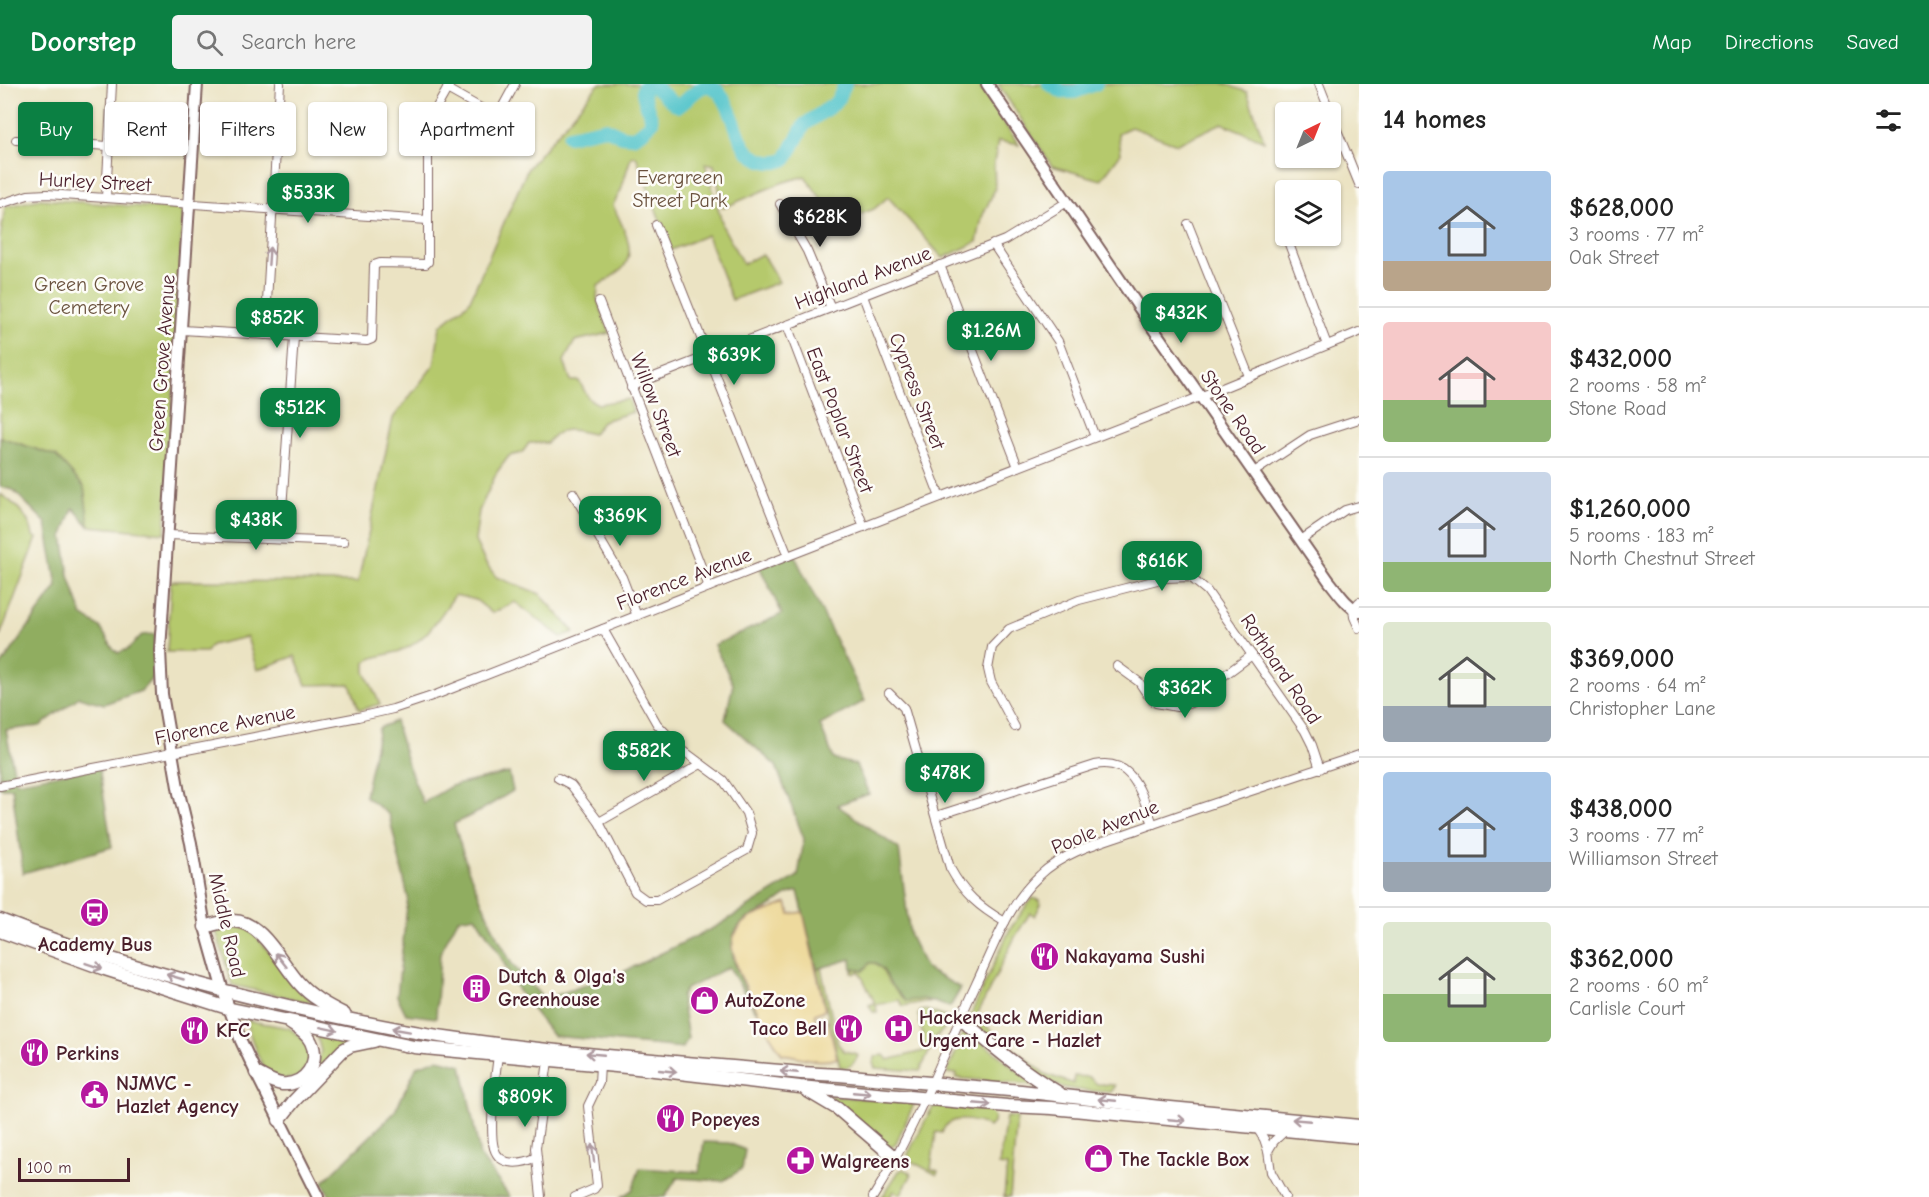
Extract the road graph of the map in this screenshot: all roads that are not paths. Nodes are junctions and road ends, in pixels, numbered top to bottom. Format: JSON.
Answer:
{"nodes":[{"id":1,"x":112,"y":84,"type":"edge"},
{"id":2,"x":197,"y":84,"type":"edge"},
{"id":3,"x":280,"y":84,"type":"edge"},
{"id":4,"x":515,"y":84,"type":"edge"},
{"id":5,"x":1319,"y":84,"type":"edge"},
{"id":6,"x":448,"y":87,"type":"edge"},
{"id":7,"x":989,"y":87,"type":"edge"},
{"id":8,"x":111,"y":102,"type":"edge"},
{"id":9,"x":472,"y":102,"type":"edge"},
{"id":10,"x":505,"y":102,"type":"edge"},
{"id":11,"x":1326,"y":102,"type":"edge"},
{"id":12,"x":16,"y":140,"type":"dead end"},
{"id":13,"x":1341,"y":140,"type":"edge"},
{"id":14,"x":105,"y":146,"type":"edge"},
{"id":15,"x":108,"y":156,"type":"edge"},
{"id":16,"x":1359,"y":184,"type":"edge"},
{"id":17,"x":106,"y":198,"type":"junction"},
{"id":18,"x":1067,"y":202,"type":"junction"},
{"id":19,"x":0,"y":204,"type":"edge"},
{"id":20,"x":190,"y":204,"type":"junction"},
{"id":21,"x":780,"y":204,"type":"dead end"},
{"id":22,"x":272,"y":209,"type":"junction"},
{"id":23,"x":428,"y":220,"type":"junction"},
{"id":24,"x":1188,"y":224,"type":"dead end"},
{"id":25,"x":656,"y":225,"type":"dead end"},
{"id":26,"x":993,"y":244,"type":"junction"},
{"id":27,"x":1289,"y":246,"type":"edge"},
{"id":28,"x":940,"y":266,"type":"junction"},
{"id":29,"x":863,"y":296,"type":"junction"},
{"id":30,"x":599,"y":302,"type":"dead end"},
{"id":31,"x":831,"y":308,"type":"junction"},
{"id":32,"x":787,"y":325,"type":"junction"},
{"id":33,"x":182,"y":330,"type":"junction"},
{"id":34,"x":1359,"y":332,"type":"edge"},
{"id":35,"x":265,"y":335,"type":"junction"},
{"id":36,"x":294,"y":337,"type":"junction"},
{"id":37,"x":1327,"y":345,"type":"junction"},
{"id":38,"x":708,"y":356,"type":"junction"},
{"id":39,"x":1249,"y":376,"type":"junction"},
{"id":40,"x":631,"y":388,"type":"junction"},
{"id":41,"x":1200,"y":396,"type":"junction"},
{"id":42,"x":1359,"y":419,"type":"edge"},
{"id":43,"x":1095,"y":437,"type":"junction"},
{"id":44,"x":1018,"y":467,"type":"junction"},
{"id":45,"x":1254,"y":472,"type":"junction"},
{"id":46,"x":573,"y":493,"type":"dead end"},
{"id":47,"x":940,"y":497,"type":"junction"},
{"id":48,"x":1359,"y":506,"type":"edge"},
{"id":49,"x":864,"y":527,"type":"junction"},
{"id":50,"x":168,"y":535,"type":"junction"},
{"id":51,"x":278,"y":539,"type":"junction"},
{"id":52,"x":1301,"y":540,"type":"junction"},
{"id":53,"x":344,"y":542,"type":"dead end"},
{"id":54,"x":788,"y":556,"type":"junction"},
{"id":55,"x":709,"y":587,"type":"junction"},
{"id":56,"x":1357,"y":607,"type":"edge"},
{"id":57,"x":637,"y":616,"type":"junction"},
{"id":58,"x":1359,"y":628,"type":"edge"},
{"id":59,"x":603,"y":629,"type":"junction"},
{"id":60,"x":161,"y":644,"type":"joint"},
{"id":61,"x":1252,"y":655,"type":"junction"},
{"id":62,"x":1117,"y":666,"type":"dead end"},
{"id":63,"x":889,"y":693,"type":"dead end"},
{"id":64,"x":1016,"y":726,"type":"dead end"},
{"id":65,"x":172,"y":753,"type":"junction"},
{"id":66,"x":1359,"y":755,"type":"edge"},
{"id":67,"x":701,"y":764,"type":"junction"},
{"id":68,"x":1320,"y":769,"type":"junction"},
{"id":69,"x":558,"y":778,"type":"dead end"},
{"id":70,"x":0,"y":786,"type":"edge"},
{"id":71,"x":936,"y":816,"type":"junction"},
{"id":72,"x":599,"y":822,"type":"junction"},
{"id":73,"x":1153,"y":824,"type":"junction"},
{"id":74,"x":0,"y":920,"type":"edge"},
{"id":75,"x":1005,"y":922,"type":"junction"},
{"id":76,"x":205,"y":927,"type":"junction"},
{"id":77,"x":0,"y":931,"type":"edge"},
{"id":78,"x":223,"y":991,"type":"junction"},
{"id":79,"x":231,"y":1009,"type":"junction"},
{"id":80,"x":960,"y":1018,"type":"junction"},
{"id":81,"x":287,"y":1020,"type":"junction"},
{"id":82,"x":359,"y":1022,"type":"junction"},
{"id":83,"x":380,"y":1040,"type":"junction"},
{"id":84,"x":498,"y":1055,"type":"junction"},
{"id":85,"x":548,"y":1061,"type":"junction"},
{"id":86,"x":600,"y":1065,"type":"junction"},
{"id":87,"x":256,"y":1073,"type":"junction"},
{"id":88,"x":931,"y":1083,"type":"junction"},
{"id":89,"x":800,"y":1087,"type":"junction"},
{"id":90,"x":1065,"y":1096,"type":"junction"},
{"id":91,"x":924,"y":1099,"type":"junction"},
{"id":92,"x":279,"y":1120,"type":"junction"},
{"id":93,"x":1359,"y":1126,"type":"edge"},
{"id":94,"x":1257,"y":1128,"type":"junction"},
{"id":95,"x":1287,"y":1130,"type":"junction"},
{"id":96,"x":1359,"y":1137,"type":"edge"},
{"id":97,"x":1268,"y":1151,"type":"junction"},
{"id":98,"x":537,"y":1157,"type":"junction"},
{"id":99,"x":896,"y":1158,"type":"junction"},
{"id":100,"x":318,"y":1197,"type":"edge"},
{"id":101,"x":541,"y":1197,"type":"edge"},
{"id":102,"x":575,"y":1197,"type":"edge"},
{"id":103,"x":873,"y":1197,"type":"edge"},
{"id":104,"x":1285,"y":1197,"type":"edge"}],
"edges":[{"from":1,"to":8,"type":"street"},
{"from":2,"to":20,"type":"main road","name":"Green Grove Avenue"},
{"from":3,"to":22,"type":"street"},
{"from":4,"to":10,"type":"street"},
{"from":5,"to":11,"type":"street"},
{"from":6,"to":9,"type":"street"},
{"from":6,"to":23,"type":"street"},
{"from":7,"to":18,"type":"main road","name":"Stone Road"},
{"from":12,"to":14,"type":"street"},
{"from":13,"to":16,"type":"street"},
{"from":15,"to":17,"type":"street"},
{"from":17,"to":19,"type":"street","name":"Hurley Street"},
{"from":17,"to":20,"type":"street","name":"Hurley Street"},
{"from":18,"to":26,"type":"street","name":"Highland Avenue"},
{"from":18,"to":41,"type":"main road","name":"Stone Road"},
{"from":20,"to":22,"type":"street","name":"Hurley Street"},
{"from":20,"to":33,"type":"main road","name":"Green Grove Avenue"},
{"from":21,"to":31,"type":"street"},
{"from":22,"to":23,"type":"street","name":"Hurley Street"},
{"from":35,"to":22,"type":"street","one_way":true},
{"from":23,"to":36,"type":"street"},
{"from":24,"to":39,"type":"street"},
{"from":25,"to":38,"type":"street"},
{"from":26,"to":28,"type":"street","name":"Highland Avenue"},
{"from":26,"to":43,"type":"street"},
{"from":27,"to":37,"type":"street"},
{"from":28,"to":29,"type":"street","name":"Highland Avenue"},
{"from":28,"to":44,"type":"street"},
{"from":29,"to":31,"type":"street","name":"Highland Avenue"},
{"from":29,"to":47,"type":"street","name":"Cypress Street"},
{"from":30,"to":40,"type":"street","name":"Willow Street"},
{"from":31,"to":32,"type":"street","name":"Highland Avenue"},
{"from":32,"to":38,"type":"street","name":"Highland Avenue"},
{"from":32,"to":49,"type":"street","name":"East Poplar Street"},
{"from":33,"to":35,"type":"street"},
{"from":33,"to":50,"type":"main road","name":"Green Grove Avenue"},
{"from":34,"to":37,"type":"street","name":"Florence Avenue"},
{"from":35,"to":36,"type":"street"},
{"from":36,"to":51,"type":"street"},
{"from":37,"to":39,"type":"street","name":"Florence Avenue"},
{"from":38,"to":40,"type":"street","name":"Highland Avenue"},
{"from":38,"to":54,"type":"street"},
{"from":39,"to":41,"type":"street","name":"Florence Avenue"},
{"from":40,"to":55,"type":"street","name":"Willow Street"},
{"from":41,"to":43,"type":"street","name":"Florence Avenue"},
{"from":41,"to":45,"type":"main road","name":"Stone Road"},
{"from":42,"to":45,"type":"street"},
{"from":43,"to":44,"type":"street","name":"Florence Avenue"},
{"from":44,"to":47,"type":"street","name":"Florence Avenue"},
{"from":45,"to":52,"type":"main road","name":"Stone Road"},
{"from":46,"to":57,"type":"street"},
{"from":47,"to":49,"type":"street","name":"Florence Avenue"},
{"from":48,"to":52,"type":"street"},
{"from":49,"to":54,"type":"street","name":"Florence Avenue"},
{"from":50,"to":51,"type":"street"},
{"from":50,"to":60,"type":"main road","name":"Green Grove Avenue"},
{"from":51,"to":53,"type":"street"},
{"from":52,"to":56,"type":"main road","name":"Stone Road"},
{"from":54,"to":55,"type":"street","name":"Florence Avenue"},
{"from":55,"to":57,"type":"street","name":"Florence Avenue"},
{"from":56,"to":58,"type":"street","name":"Stone Road"},
{"from":57,"to":59,"type":"street","name":"Florence Avenue"},
{"from":59,"to":65,"type":"street","name":"Florence Avenue"},
{"from":59,"to":67,"type":"street"},
{"from":60,"to":65,"type":"main road","name":"Middle Road"},
{"from":61,"to":62,"type":"street"},
{"from":61,"to":64,"type":"street","name":"Rothbard Road"},
{"from":61,"to":68,"type":"street","name":"Rothbard Road"},
{"from":63,"to":71,"type":"street"},
{"from":65,"to":70,"type":"street","name":"Florence Avenue"},
{"from":65,"to":76,"type":"main road","name":"Middle Road"},
{"from":66,"to":68,"type":"street","name":"Poole Avenue"},
{"from":67,"to":72,"type":"street"},
{"from":67,"to":72,"type":"street"},
{"from":68,"to":73,"type":"street","name":"Poole Avenue"},
{"from":69,"to":72,"type":"street"},
{"from":71,"to":73,"type":"street"},
{"from":71,"to":75,"type":"street"},
{"from":73,"to":75,"type":"street","name":"Poole Avenue"},
{"from":78,"to":74,"type":"highway","one_way":true},
{"from":75,"to":80,"type":"street","name":"Poole Avenue"},
{"from":76,"to":78,"type":"main road","name":"Middle Road"},
{"from":82,"to":76,"type":"highway","one_way":true},
{"from":77,"to":79,"type":"highway","one_way":true},
{"from":78,"to":79,"type":"main road","name":"Middle Road"},
{"from":78,"to":82,"type":"highway"},
{"from":79,"to":81,"type":"highway"},
{"from":79,"to":87,"type":"main road","name":"Middle Road"},
{"from":80,"to":88,"type":"street","name":"Poole Avenue"},
{"from":80,"to":90,"type":"highway"},
{"from":81,"to":83,"type":"highway","one_way":true},
{"from":81,"to":87,"type":"highway"},
{"from":88,"to":82,"type":"highway","one_way":true},
{"from":83,"to":84,"type":"highway"},
{"from":83,"to":92,"type":"highway"},
{"from":84,"to":85,"type":"highway"},
{"from":84,"to":98,"type":"street"},
{"from":85,"to":86,"type":"highway"},
{"from":85,"to":98,"type":"street"},
{"from":86,"to":89,"type":"highway","one_way":true},
{"from":102,"to":86,"type":"street","one_way":true},
{"from":87,"to":92,"type":"main road","name":"Middle Road"},
{"from":88,"to":90,"type":"highway"},
{"from":88,"to":91,"type":"street","name":"Poole Avenue"},
{"from":89,"to":91,"type":"highway","one_way":true},
{"from":89,"to":99,"type":"highway"},
{"from":93,"to":90,"type":"highway","one_way":true},
{"from":91,"to":94,"type":"highway","one_way":true},
{"from":91,"to":99,"type":"street","name":"Poole Avenue"},
{"from":92,"to":100,"type":"main road","name":"Middle Road"},
{"from":94,"to":95,"type":"highway"},
{"from":94,"to":97,"type":"street"},
{"from":95,"to":96,"type":"highway"},
{"from":95,"to":97,"type":"street"},
{"from":97,"to":104,"type":"street"},
{"from":98,"to":101,"type":"street"},
{"from":99,"to":103,"type":"street","name":"Poole Avenue"}]}
